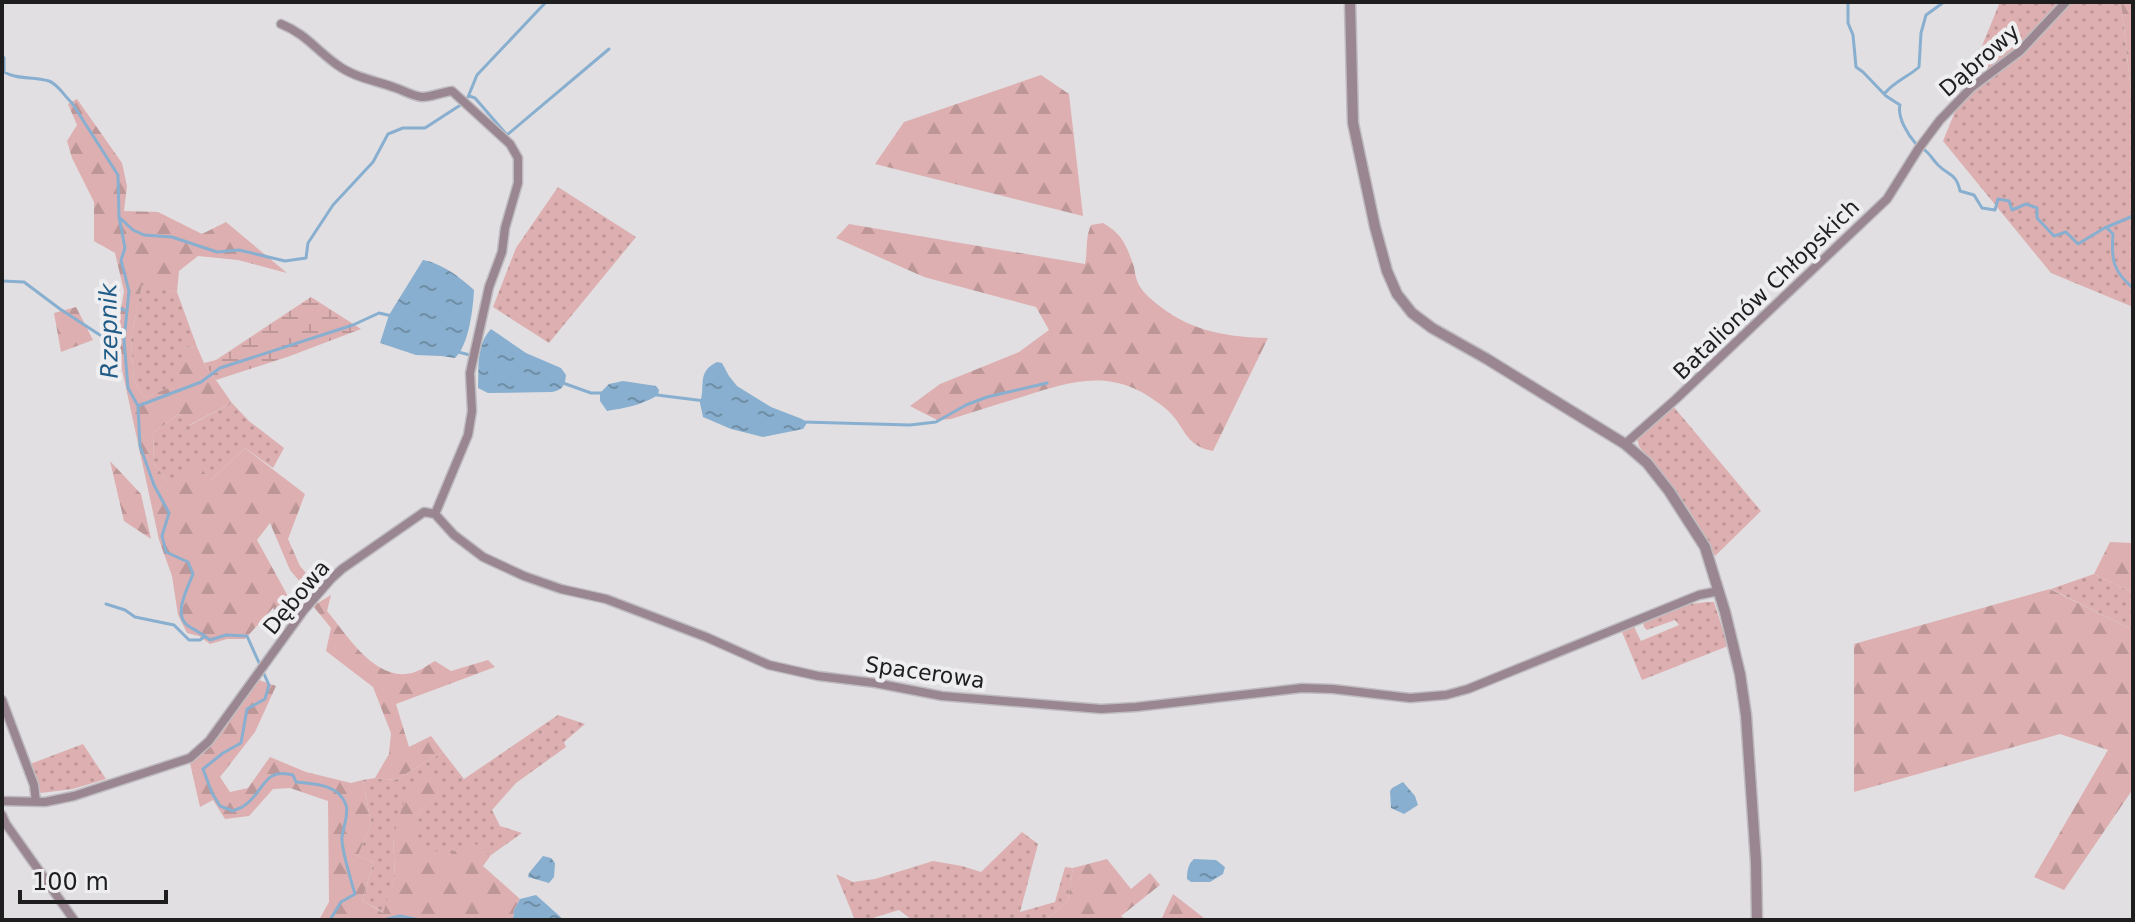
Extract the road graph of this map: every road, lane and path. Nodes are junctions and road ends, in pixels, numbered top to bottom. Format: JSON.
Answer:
{"nodes":[{"id":1,"x":1350,"y":2,"type":"edge"},
{"id":2,"x":2066,"y":2,"type":"edge"},
{"id":3,"x":281,"y":24,"type":"dead end"},
{"id":4,"x":1919,"y":148,"type":"joint"},
{"id":5,"x":1625,"y":444,"type":"junction"},
{"id":6,"x":435,"y":514,"type":"junction"},
{"id":7,"x":1718,"y":587,"type":"junction"},
{"id":8,"x":2,"y":700,"type":"edge"},
{"id":9,"x":2,"y":801,"type":"edge"},
{"id":10,"x":36,"y":802,"type":"junction"},
{"id":11,"x":2,"y":815,"type":"edge"},
{"id":12,"x":74,"y":920,"type":"edge"},
{"id":13,"x":1757,"y":920,"type":"edge"}],
"edges":[{"from":1,"to":5,"type":"street"},
{"from":2,"to":4,"type":"street","name":"Dąbrowy"},
{"from":3,"to":6,"type":"street"},
{"from":4,"to":5,"type":"street","name":"Batalionów Chłopskich"},
{"from":5,"to":7,"type":"street"},
{"from":6,"to":7,"type":"street","name":"Spacerowa"},
{"from":6,"to":10,"type":"street","name":"Dębowa"},
{"from":7,"to":13,"type":"street"},
{"from":8,"to":10,"type":"street"},
{"from":9,"to":10,"type":"street","name":"Dębowa"},
{"from":11,"to":12,"type":"street"}]}
